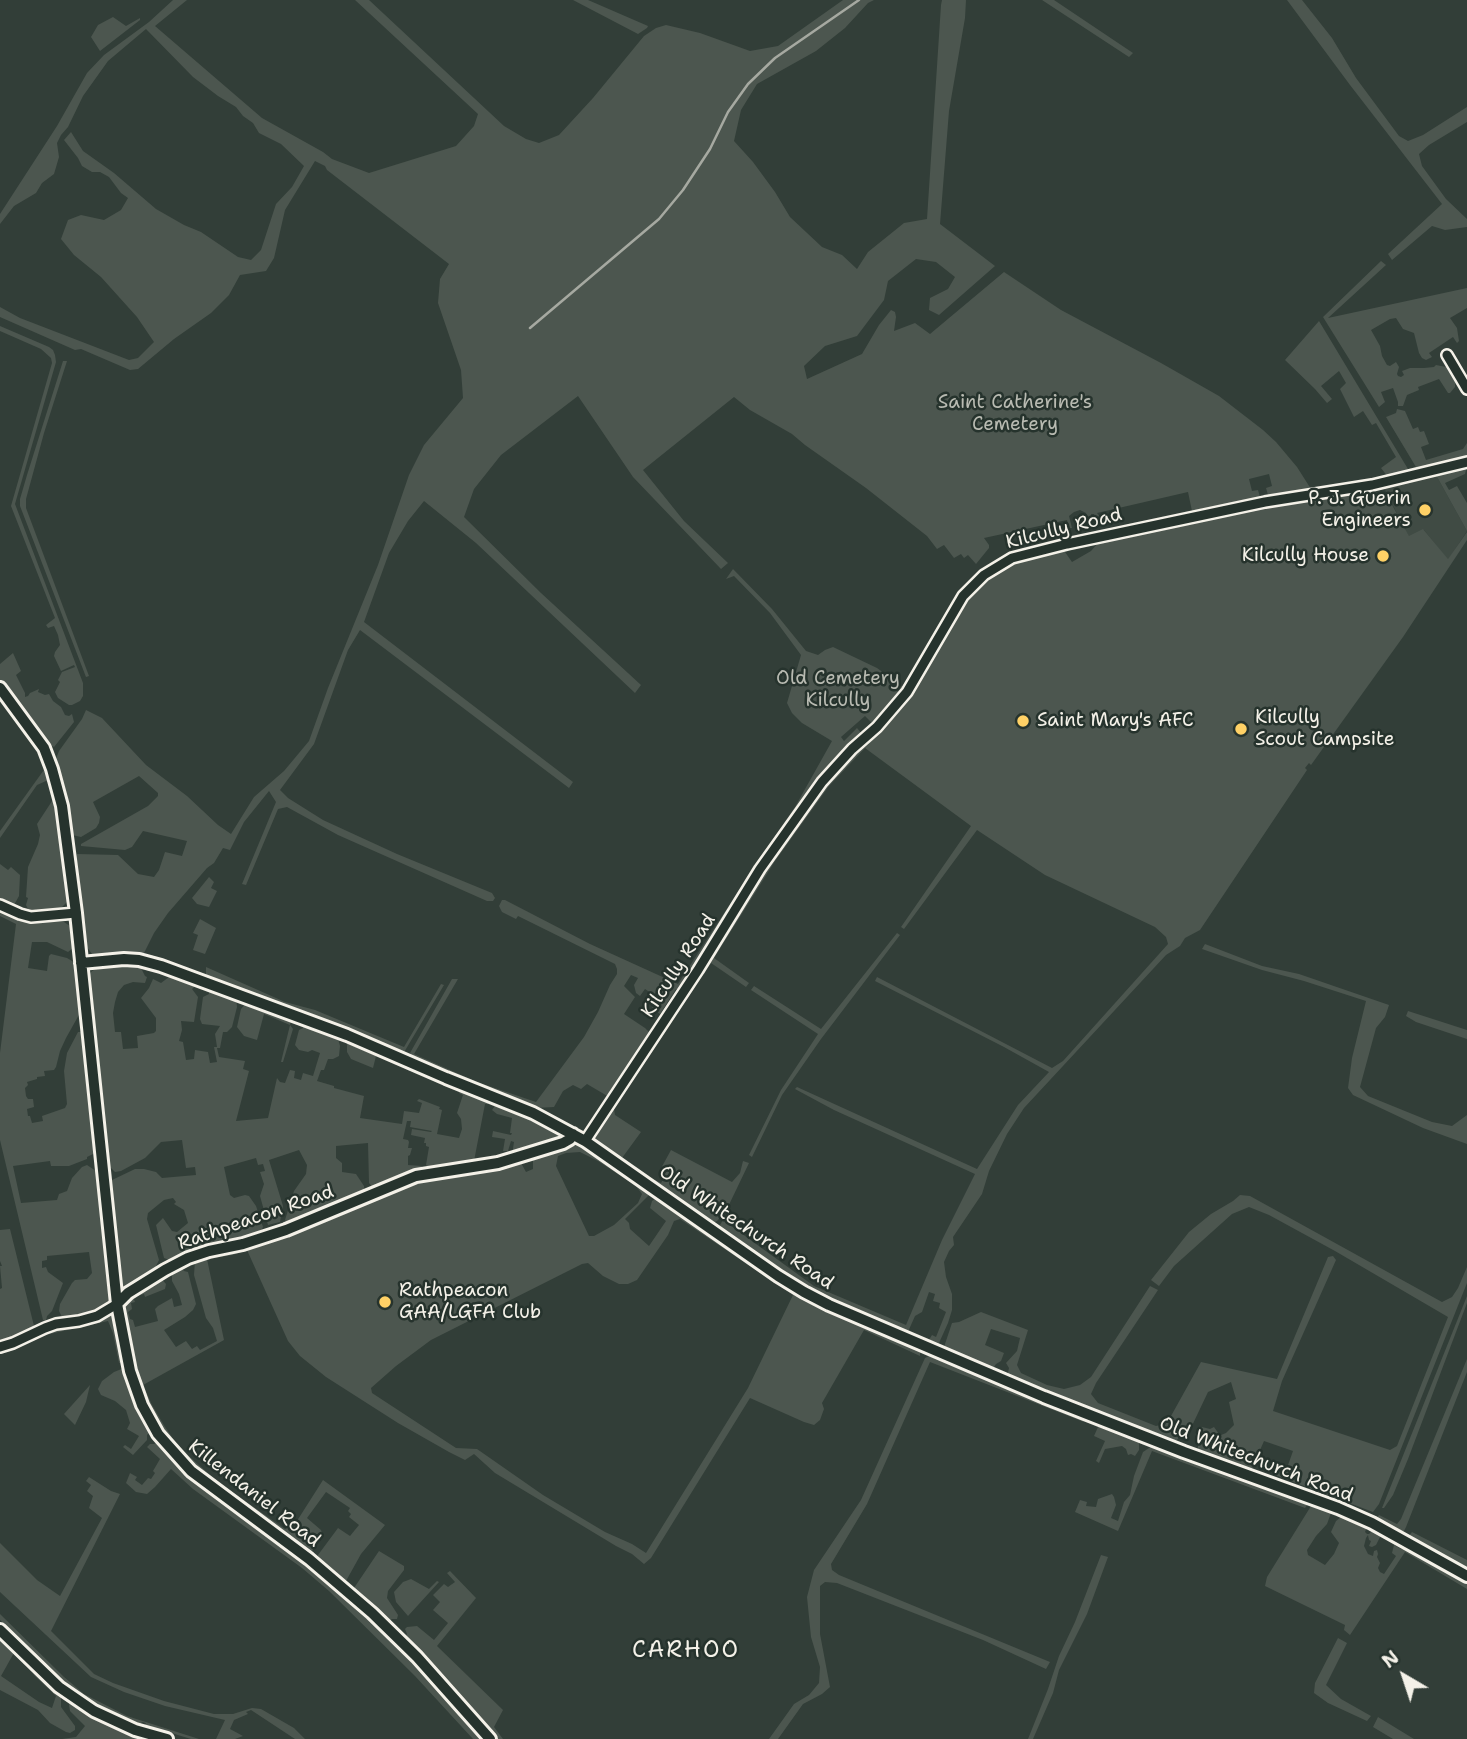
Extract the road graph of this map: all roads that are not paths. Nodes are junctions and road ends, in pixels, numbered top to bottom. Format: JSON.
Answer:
{"nodes":[{"id":1,"x":1447,"y":355,"type":"dead end"},
{"id":2,"x":1467,"y":389,"type":"edge"},
{"id":3,"x":1467,"y":462,"type":"edge"},
{"id":4,"x":0,"y":688,"type":"edge"},
{"id":5,"x":0,"y":905,"type":"edge"},
{"id":6,"x":76,"y":913,"type":"junction"},
{"id":7,"x":81,"y":963,"type":"junction"},
{"id":8,"x":573,"y":1134,"type":"junction"},
{"id":9,"x":585,"y":1141,"type":"junction"},
{"id":10,"x":117,"y":1304,"type":"junction"},
{"id":11,"x":0,"y":1347,"type":"edge"},
{"id":12,"x":1467,"y":1576,"type":"edge"},
{"id":13,"x":0,"y":1630,"type":"edge"},
{"id":14,"x":167,"y":1739,"type":"edge"},
{"id":15,"x":491,"y":1739,"type":"edge"}],
"edges":[{"from":1,"to":2,"type":"street"},
{"from":3,"to":9,"type":"street","name":"Kilcully Road"},
{"from":4,"to":6,"type":"street","name":"Killendaniel Road"},
{"from":5,"to":6,"type":"street"},
{"from":6,"to":7,"type":"street","name":"Killendaniel Road"},
{"from":7,"to":8,"type":"street","name":"Old Whitechurch Road"},
{"from":7,"to":10,"type":"street","name":"Killendaniel Road"},
{"from":8,"to":9,"type":"street","name":"Old Whitechurch Road"},
{"from":8,"to":10,"type":"street","name":"Rathpeacon Road"},
{"from":9,"to":12,"type":"street","name":"Old Whitechurch Road"},
{"from":10,"to":11,"type":"street","name":"Rathpeacon Road"},
{"from":10,"to":15,"type":"street","name":"Killendaniel Road"},
{"from":13,"to":14,"type":"street"}]}
